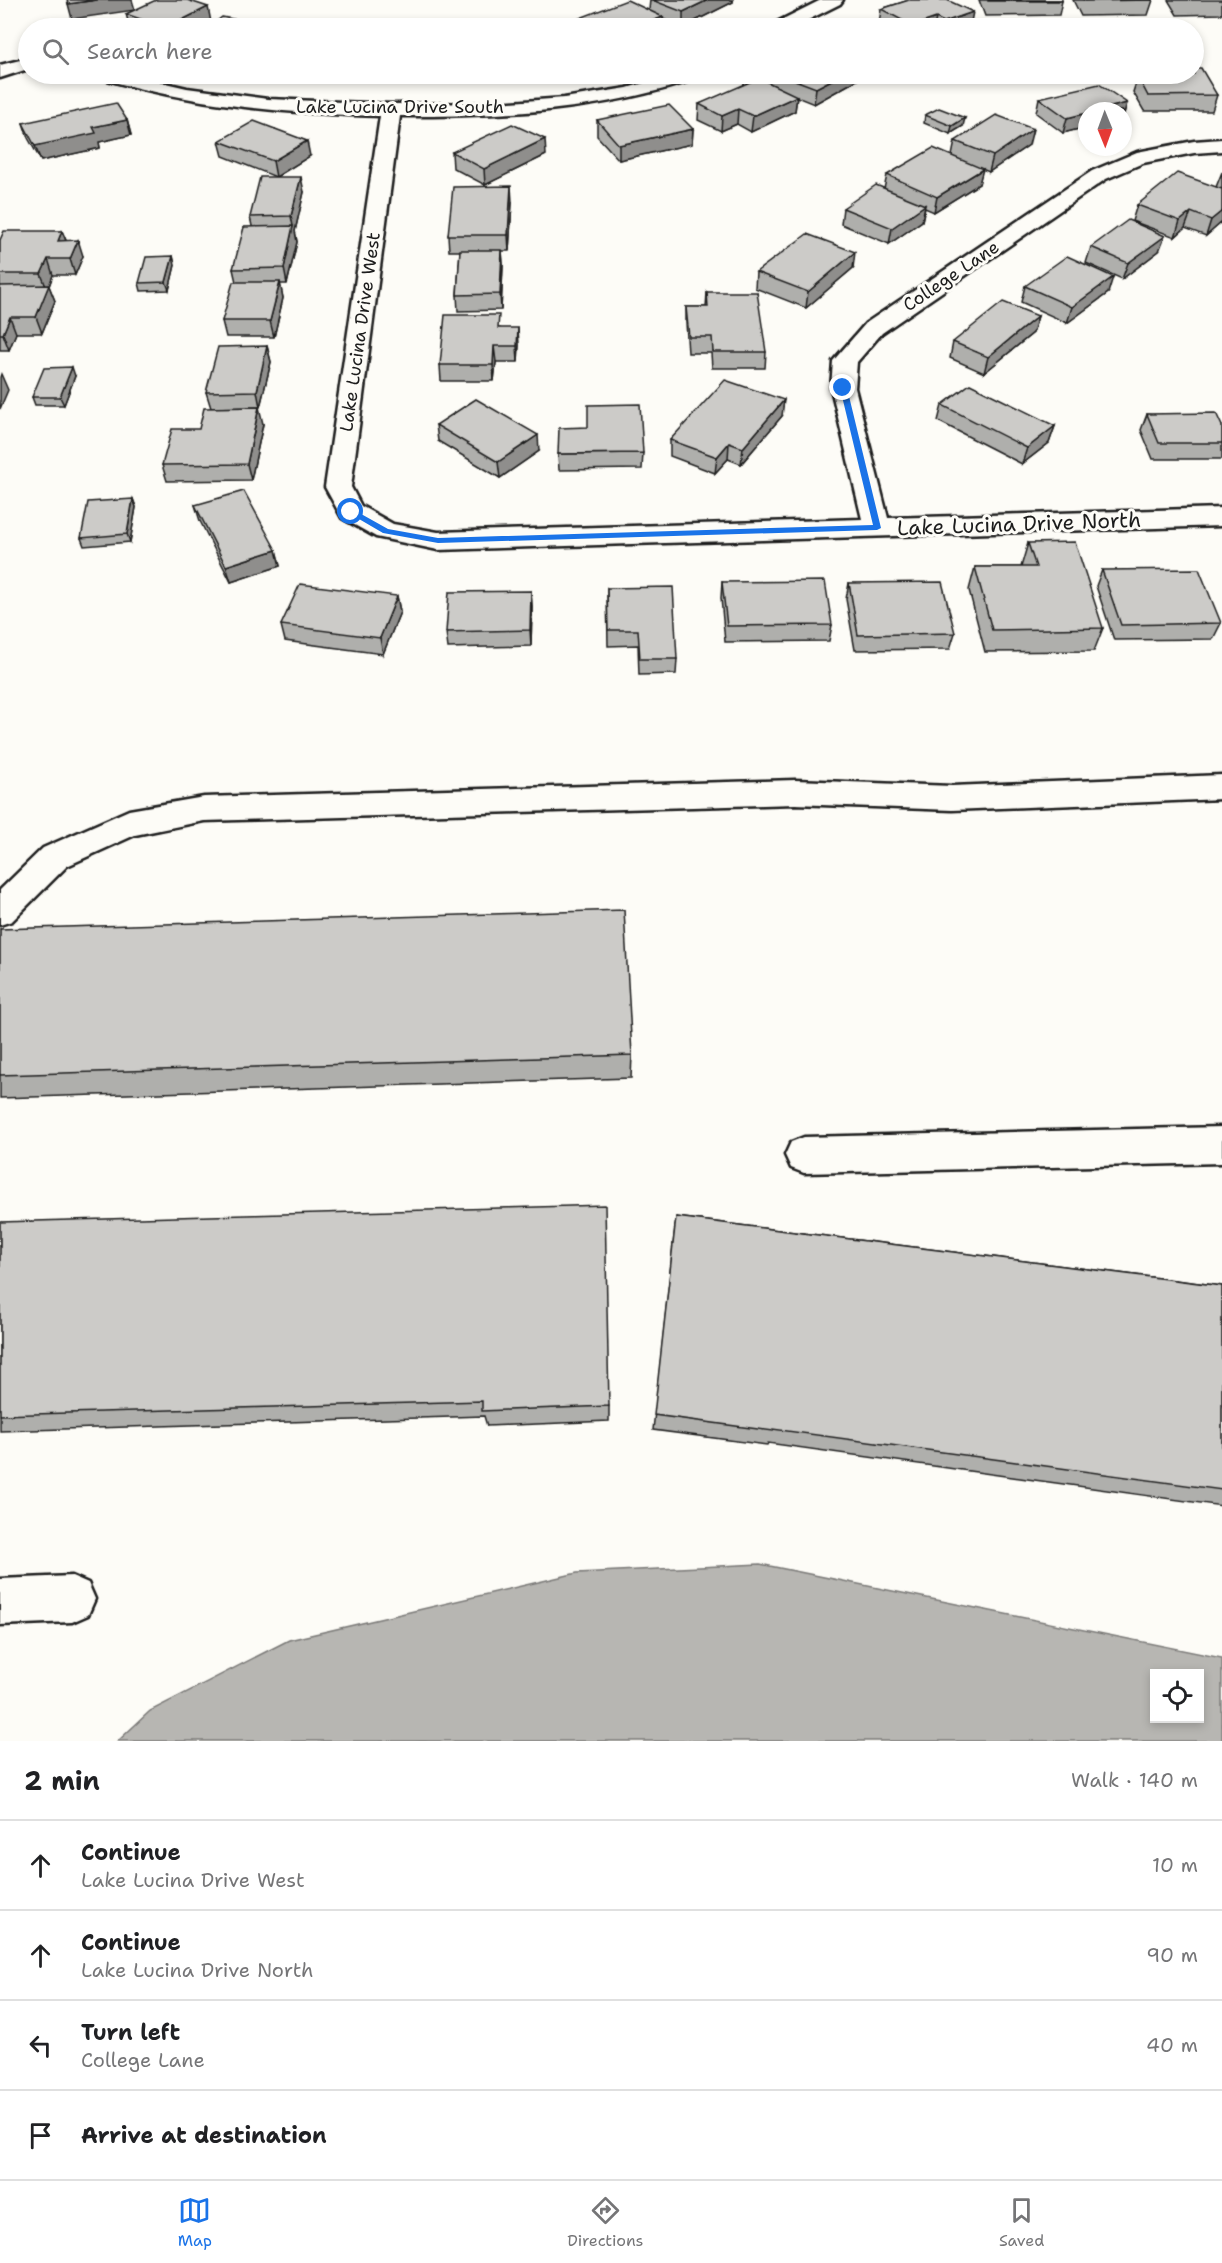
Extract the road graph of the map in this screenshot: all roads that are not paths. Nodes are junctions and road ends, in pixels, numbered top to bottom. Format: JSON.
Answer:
{"nodes":[{"id":1,"x":834,"y":0,"type":"edge"},
{"id":2,"x":799,"y":18,"type":"edge"},
{"id":3,"x":18,"y":65,"type":"edge"},
{"id":4,"x":0,"y":72,"type":"edge"},
{"id":5,"x":142,"y":84,"type":"edge"},
{"id":6,"x":661,"y":84,"type":"edge"},
{"id":7,"x":391,"y":110,"type":"junction"},
{"id":8,"x":1222,"y":145,"type":"edge"},
{"id":9,"x":1222,"y":517,"type":"edge"},
{"id":10,"x":877,"y":528,"type":"junction"},
{"id":11,"x":386,"y":531,"type":"joint"},
{"id":12,"x":1222,"y":787,"type":"edge"},
{"id":13,"x":0,"y":911,"type":"edge"},
{"id":14,"x":1222,"y":1145,"type":"edge"},
{"id":15,"x":804,"y":1155,"type":"dead end"},
{"id":16,"x":72,"y":1599,"type":"dead end"},
{"id":17,"x":0,"y":1602,"type":"edge"}],
"edges":[{"from":1,"to":2,"type":"street"},
{"from":3,"to":4,"type":"street"},
{"from":5,"to":7,"type":"street","name":"Lake Lucina Drive South"},
{"from":6,"to":7,"type":"street","name":"Lake Lucina Drive South"},
{"from":7,"to":11,"type":"street","name":"Lake Lucina Drive West"},
{"from":8,"to":10,"type":"street","name":"College Lane"},
{"from":9,"to":10,"type":"street","name":"Lake Lucina Drive North"},
{"from":10,"to":11,"type":"street","name":"Lake Lucina Drive North"},
{"from":12,"to":13,"type":"street"},
{"from":14,"to":15,"type":"street"},
{"from":16,"to":17,"type":"street"}]}
